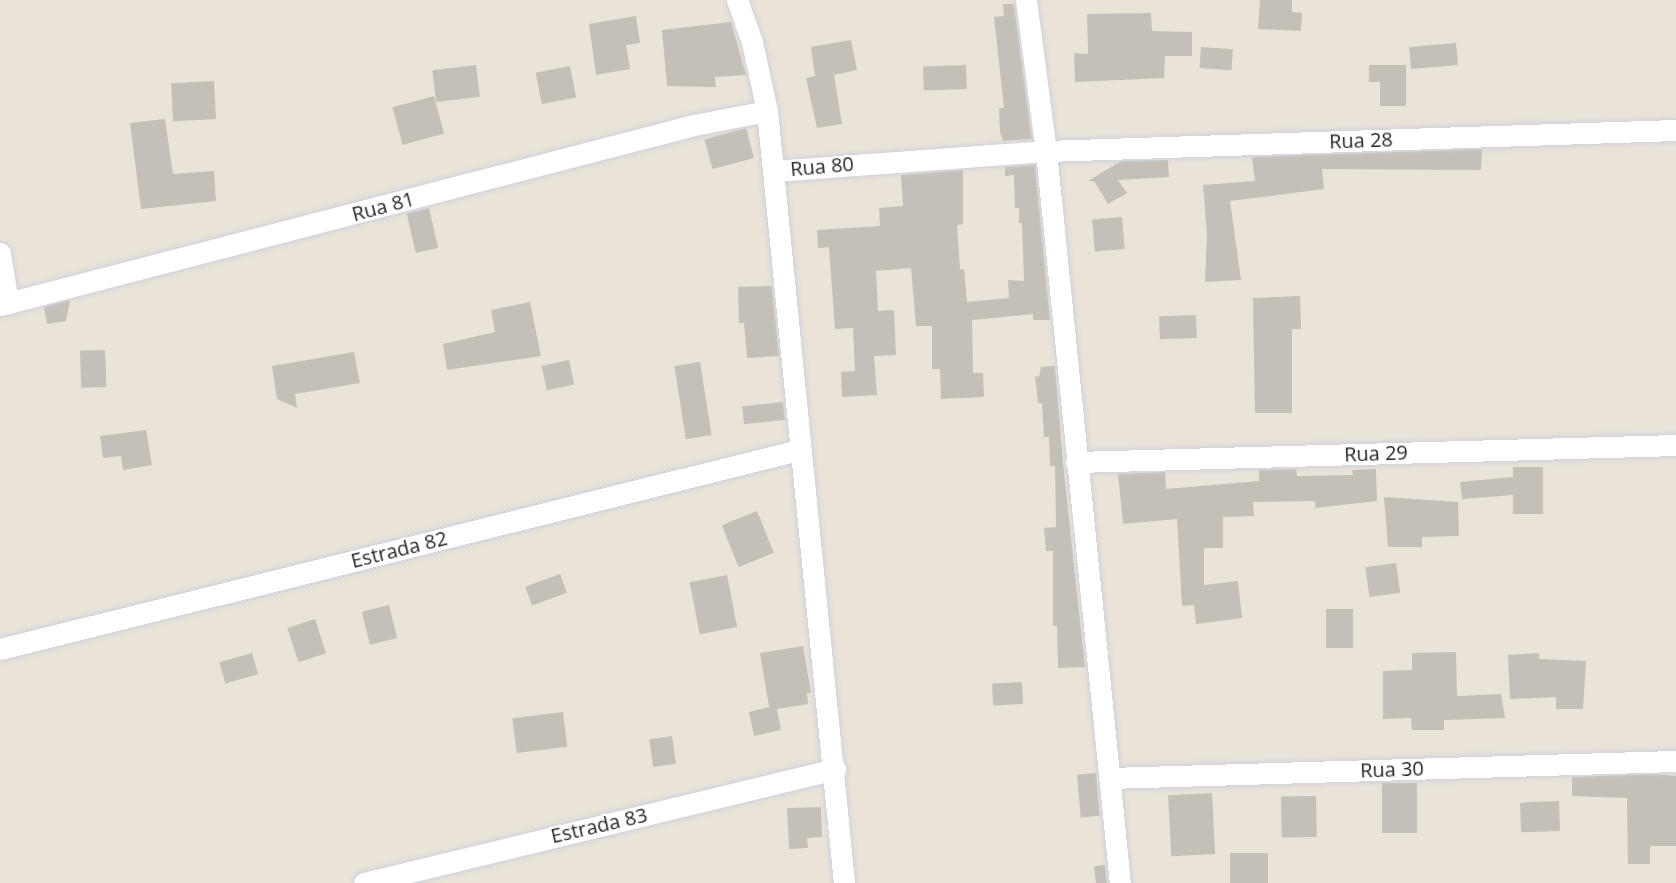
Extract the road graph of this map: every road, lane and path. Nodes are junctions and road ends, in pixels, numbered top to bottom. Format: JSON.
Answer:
{"nodes":[{"id":1,"x":737,"y":0,"type":"edge"},
{"id":2,"x":1026,"y":0,"type":"edge"},
{"id":3,"x":767,"y":111,"type":"junction"},
{"id":4,"x":1676,"y":130,"type":"edge"},
{"id":5,"x":1046,"y":151,"type":"junction"},
{"id":6,"x":774,"y":171,"type":"junction"},
{"id":7,"x":0,"y":253,"type":"edge"},
{"id":8,"x":4,"y":304,"type":"edge"},
{"id":9,"x":1676,"y":445,"type":"edge"},
{"id":10,"x":799,"y":450,"type":"junction"},
{"id":11,"x":1076,"y":462,"type":"junction"},
{"id":12,"x":0,"y":649,"type":"edge"},
{"id":13,"x":1676,"y":761,"type":"edge"},
{"id":14,"x":835,"y":769,"type":"junction"},
{"id":15,"x":1108,"y":778,"type":"junction"},
{"id":16,"x":364,"y":883,"type":"edge"},
{"id":17,"x":844,"y":883,"type":"edge"},
{"id":18,"x":1120,"y":883,"type":"edge"}],
"edges":[{"from":1,"to":3,"type":"street","name":"Rua 80"},
{"from":2,"to":5,"type":"street"},
{"from":3,"to":6,"type":"street","name":"Rua 80"},
{"from":3,"to":8,"type":"street","name":"Rua 81"},
{"from":4,"to":5,"type":"street","name":"Rua 28"},
{"from":5,"to":6,"type":"street","name":"Rua 80"},
{"from":5,"to":11,"type":"street"},
{"from":6,"to":10,"type":"street"},
{"from":7,"to":8,"type":"street"},
{"from":9,"to":11,"type":"street","name":"Rua 29"},
{"from":10,"to":12,"type":"street","name":"Estrada 82"},
{"from":10,"to":14,"type":"street"},
{"from":11,"to":15,"type":"street"},
{"from":13,"to":15,"type":"street","name":"Rua 30"},
{"from":14,"to":16,"type":"street","name":"Estrada 83"},
{"from":14,"to":17,"type":"street"},
{"from":15,"to":18,"type":"street"}]}
